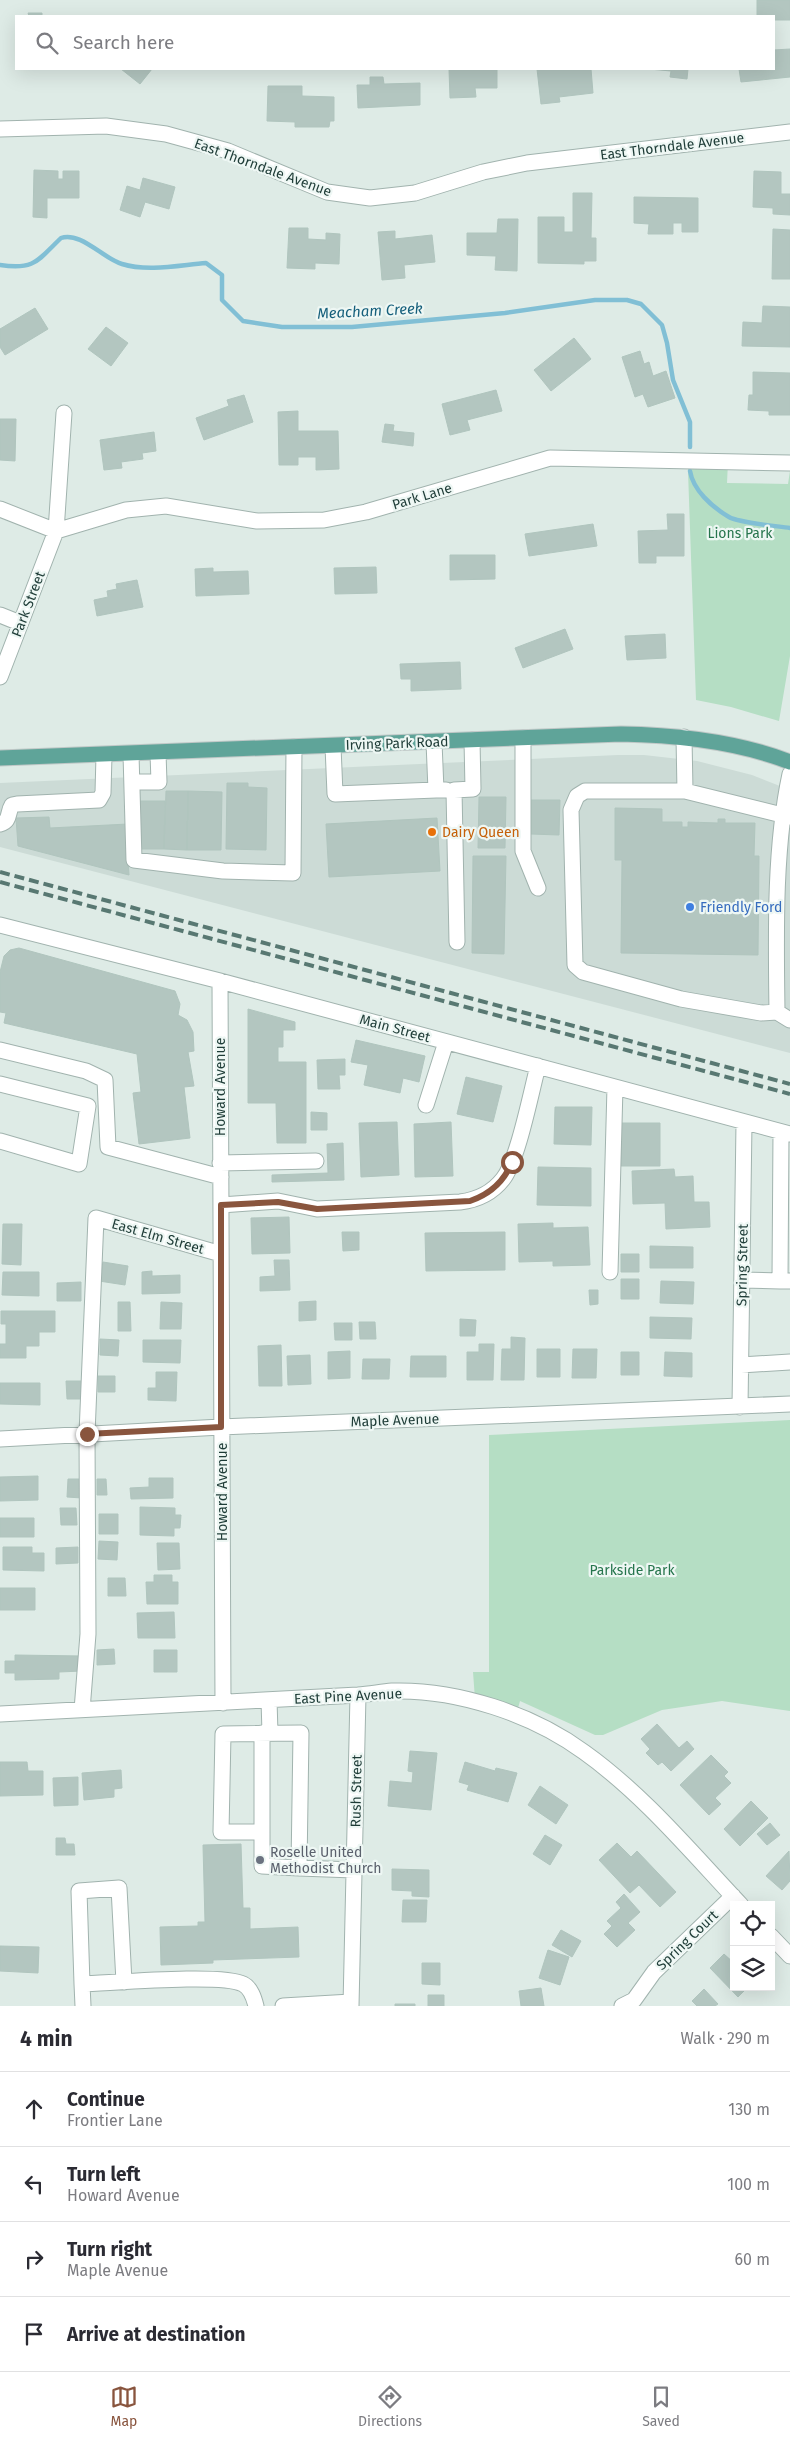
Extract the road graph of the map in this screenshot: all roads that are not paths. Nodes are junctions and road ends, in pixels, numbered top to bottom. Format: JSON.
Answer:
{"nodes":[{"id":1,"x":0,"y":129,"type":"edge"},
{"id":2,"x":790,"y":132,"type":"edge"},
{"id":3,"x":64,"y":413,"type":"dead end"},
{"id":4,"x":790,"y":464,"type":"edge"},
{"id":5,"x":0,"y":509,"type":"edge"},
{"id":6,"x":56,"y":531,"type":"junction"},
{"id":7,"x":0,"y":615,"type":"edge"},
{"id":8,"x":20,"y":623,"type":"junction"},
{"id":9,"x":0,"y":677,"type":"edge"},
{"id":10,"x":684,"y":737,"type":"junction"},
{"id":11,"x":524,"y":738,"type":"junction"},
{"id":12,"x":472,"y":740,"type":"junction"},
{"id":13,"x":434,"y":742,"type":"junction"},
{"id":14,"x":333,"y":746,"type":"junction"},
{"id":15,"x":294,"y":747,"type":"junction"},
{"id":16,"x":158,"y":753,"type":"junction"},
{"id":17,"x":131,"y":754,"type":"junction"},
{"id":18,"x":104,"y":755,"type":"junction"},
{"id":19,"x":0,"y":758,"type":"edge"},
{"id":20,"x":790,"y":762,"type":"edge"},
{"id":21,"x":790,"y":774,"type":"edge"},
{"id":22,"x":132,"y":782,"type":"junction"},
{"id":23,"x":436,"y":790,"type":"junction"},
{"id":24,"x":454,"y":790,"type":"junction"},
{"id":25,"x":685,"y":791,"type":"junction"},
{"id":26,"x":786,"y":815,"type":"edge"},
{"id":27,"x":0,"y":824,"type":"edge"},
{"id":28,"x":538,"y":888,"type":"dead end"},
{"id":29,"x":0,"y":925,"type":"edge"},
{"id":30,"x":457,"y":942,"type":"dead end"},
{"id":31,"x":220,"y":981,"type":"junction"},
{"id":32,"x":784,"y":1016,"type":"edge"},
{"id":33,"x":446,"y":1042,"type":"junction"},
{"id":34,"x":0,"y":1050,"type":"edge"},
{"id":35,"x":538,"y":1066,"type":"junction"},
{"id":36,"x":0,"y":1084,"type":"edge"},
{"id":37,"x":614,"y":1087,"type":"junction"},
{"id":38,"x":426,"y":1105,"type":"dead end"},
{"id":39,"x":744,"y":1123,"type":"junction"},
{"id":40,"x":786,"y":1133,"type":"edge"},
{"id":41,"x":0,"y":1141,"type":"edge"},
{"id":42,"x":316,"y":1161,"type":"dead end"},
{"id":43,"x":220,"y":1170,"type":"junction"},
{"id":44,"x":221,"y":1205,"type":"junction"},
{"id":45,"x":221,"y":1254,"type":"junction"},
{"id":46,"x":610,"y":1272,"type":"dead end"},
{"id":47,"x":742,"y":1280,"type":"junction"},
{"id":48,"x":785,"y":1281,"type":"edge"},
{"id":49,"x":790,"y":1362,"type":"edge"},
{"id":50,"x":741,"y":1365,"type":"junction"},
{"id":51,"x":790,"y":1404,"type":"edge"},
{"id":52,"x":740,"y":1407,"type":"junction"},
{"id":53,"x":221,"y":1427,"type":"junction"},
{"id":54,"x":87,"y":1434,"type":"junction"},
{"id":55,"x":0,"y":1439,"type":"edge"},
{"id":56,"x":358,"y":1695,"type":"junction"},
{"id":57,"x":269,"y":1700,"type":"junction"},
{"id":58,"x":222,"y":1703,"type":"junction"},
{"id":59,"x":82,"y":1710,"type":"junction"},
{"id":60,"x":0,"y":1714,"type":"edge"},
{"id":61,"x":266,"y":1733,"type":"junction"},
{"id":62,"x":262,"y":1832,"type":"junction"},
{"id":63,"x":298,"y":1868,"type":"junction"},
{"id":64,"x":354,"y":1870,"type":"junction"},
{"id":65,"x":737,"y":1900,"type":"edge"},
{"id":66,"x":775,"y":1940,"type":"edge"},
{"id":67,"x":790,"y":1956,"type":"edge"},
{"id":68,"x":124,"y":1982,"type":"junction"},
{"id":69,"x":82,"y":1984,"type":"junction"},
{"id":70,"x":351,"y":2004,"type":"edge"},
{"id":71,"x":83,"y":2006,"type":"edge"},
{"id":72,"x":256,"y":2006,"type":"edge"},
{"id":73,"x":283,"y":2006,"type":"edge"},
{"id":74,"x":622,"y":2006,"type":"edge"}],
"edges":[{"from":1,"to":2,"type":"street","name":"East Thorndale Avenue"},
{"from":3,"to":6,"type":"street","name":"Park Street"},
{"from":4,"to":6,"type":"street","name":"Park Lane"},
{"from":5,"to":6,"type":"street"},
{"from":6,"to":8,"type":"street","name":"Park Street"},
{"from":7,"to":8,"type":"street"},
{"from":8,"to":9,"type":"street","name":"Park Street"},
{"from":10,"to":11,"type":"main road","name":"Irving Park Road"},
{"from":10,"to":20,"type":"main road","name":"Irving Park Road"},
{"from":10,"to":25,"type":"street"},
{"from":11,"to":12,"type":"main road","name":"Irving Park Road"},
{"from":11,"to":28,"type":"street"},
{"from":12,"to":13,"type":"main road","name":"Irving Park Road"},
{"from":12,"to":24,"type":"street"},
{"from":13,"to":14,"type":"main road","name":"Irving Park Road"},
{"from":13,"to":23,"type":"street"},
{"from":14,"to":15,"type":"main road","name":"Irving Park Road"},
{"from":14,"to":23,"type":"street"},
{"from":15,"to":16,"type":"main road","name":"Irving Park Road"},
{"from":15,"to":22,"type":"street"},
{"from":16,"to":17,"type":"main road","name":"Irving Park Road"},
{"from":16,"to":22,"type":"street"},
{"from":17,"to":18,"type":"main road","name":"Irving Park Road"},
{"from":17,"to":22,"type":"street"},
{"from":18,"to":19,"type":"main road","name":"Irving Park Road"},
{"from":18,"to":27,"type":"street"},
{"from":21,"to":26,"type":"street"},
{"from":23,"to":24,"type":"street"},
{"from":24,"to":30,"type":"street"},
{"from":25,"to":26,"type":"street"},
{"from":25,"to":32,"type":"street"},
{"from":26,"to":32,"type":"street"},
{"from":29,"to":31,"type":"street","name":"Main Street"},
{"from":31,"to":33,"type":"street","name":"Main Street"},
{"from":31,"to":43,"type":"street","name":"Howard Avenue"},
{"from":33,"to":35,"type":"street","name":"Main Street"},
{"from":33,"to":38,"type":"street"},
{"from":34,"to":43,"type":"street"},
{"from":35,"to":37,"type":"street","name":"Main Street"},
{"from":35,"to":44,"type":"street"},
{"from":36,"to":41,"type":"street"},
{"from":37,"to":39,"type":"street","name":"Main Street"},
{"from":37,"to":46,"type":"street"},
{"from":39,"to":40,"type":"street","name":"Main Street"},
{"from":39,"to":47,"type":"street","name":"Spring Street"},
{"from":40,"to":48,"type":"street"},
{"from":42,"to":43,"type":"street"},
{"from":43,"to":44,"type":"street","name":"Howard Avenue"},
{"from":44,"to":45,"type":"street","name":"Howard Avenue"},
{"from":45,"to":53,"type":"street","name":"Howard Avenue"},
{"from":45,"to":54,"type":"street","name":"East Elm Street"},
{"from":47,"to":48,"type":"street"},
{"from":47,"to":50,"type":"street","name":"Spring Street"},
{"from":49,"to":50,"type":"street"},
{"from":50,"to":52,"type":"street","name":"Spring Street"},
{"from":51,"to":52,"type":"street","name":"Maple Avenue"},
{"from":52,"to":53,"type":"street","name":"Maple Avenue"},
{"from":53,"to":54,"type":"street","name":"Maple Avenue"},
{"from":53,"to":58,"type":"street","name":"Howard Avenue"},
{"from":54,"to":55,"type":"street","name":"Maple Avenue"},
{"from":54,"to":59,"type":"street"},
{"from":56,"to":57,"type":"street","name":"East Pine Avenue"},
{"from":56,"to":64,"type":"street","name":"Rush Street"},
{"from":56,"to":65,"type":"street","name":"East Pine Avenue"},
{"from":57,"to":58,"type":"street","name":"East Pine Avenue"},
{"from":57,"to":61,"type":"street"},
{"from":58,"to":59,"type":"street","name":"East Pine Avenue"},
{"from":59,"to":60,"type":"street","name":"East Pine Avenue"},
{"from":61,"to":62,"type":"street"},
{"from":61,"to":62,"type":"street"},
{"from":61,"to":63,"type":"street"},
{"from":62,"to":63,"type":"street"},
{"from":63,"to":64,"type":"street"},
{"from":64,"to":70,"type":"street","name":"Rush Street"},
{"from":65,"to":74,"type":"street","name":"Spring Court"},
{"from":66,"to":67,"type":"street"},
{"from":68,"to":69,"type":"street"},
{"from":68,"to":69,"type":"street"},
{"from":68,"to":72,"type":"street"},
{"from":69,"to":71,"type":"street"},
{"from":70,"to":73,"type":"street"}]}
